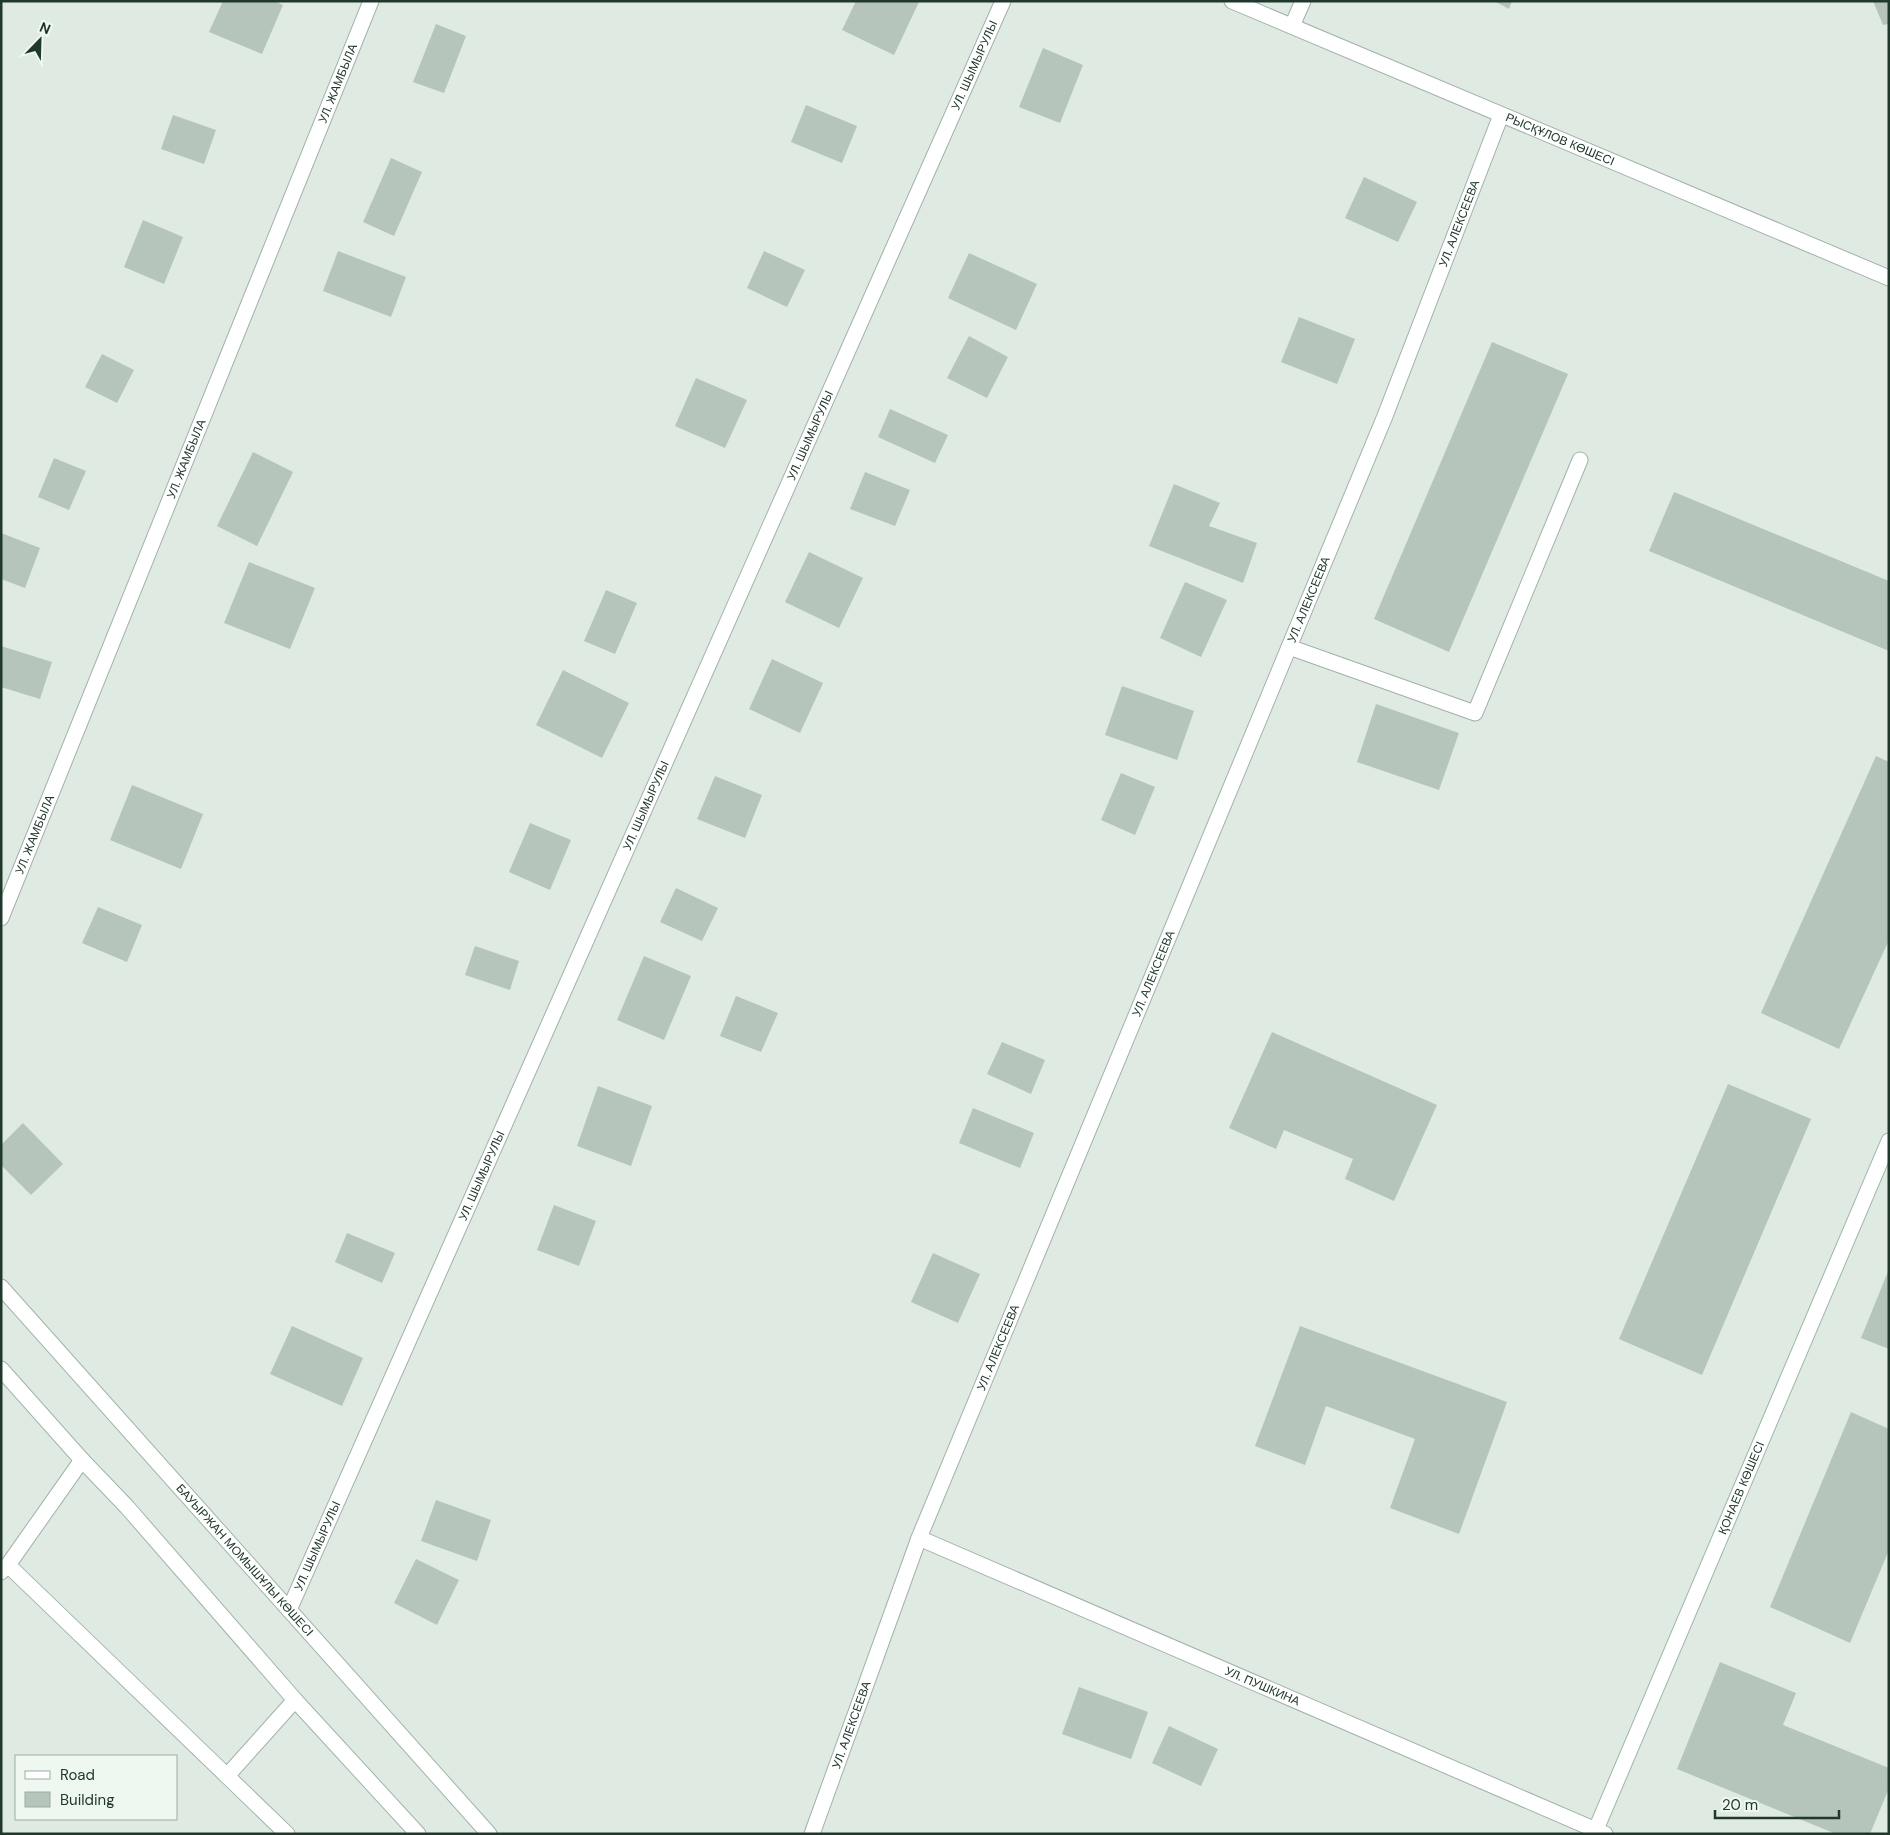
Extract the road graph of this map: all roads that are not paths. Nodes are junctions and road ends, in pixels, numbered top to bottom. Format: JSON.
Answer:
{"nodes":[{"id":1,"x":371,"y":1,"type":"edge"},
{"id":2,"x":1003,"y":1,"type":"edge"},
{"id":3,"x":1232,"y":1,"type":"edge"},
{"id":4,"x":1303,"y":1,"type":"edge"},
{"id":5,"x":1292,"y":26,"type":"junction"},
{"id":6,"x":1501,"y":115,"type":"junction"},
{"id":7,"x":1889,"y":278,"type":"edge"},
{"id":8,"x":1580,"y":460,"type":"dead end"},
{"id":9,"x":1289,"y":647,"type":"junction"},
{"id":10,"x":1,"y":918,"type":"edge"},
{"id":11,"x":1889,"y":1141,"type":"edge"},
{"id":12,"x":1,"y":1287,"type":"edge"},
{"id":13,"x":1,"y":1370,"type":"edge"},
{"id":14,"x":82,"y":1460,"type":"junction"},
{"id":15,"x":919,"y":1538,"type":"junction"},
{"id":16,"x":5,"y":1569,"type":"edge"},
{"id":17,"x":289,"y":1610,"type":"junction"},
{"id":18,"x":296,"y":1700,"type":"junction"},
{"id":19,"x":227,"y":1776,"type":"junction"},
{"id":20,"x":1598,"y":1832,"type":"edge"},
{"id":21,"x":287,"y":1834,"type":"edge"},
{"id":22,"x":418,"y":1834,"type":"edge"},
{"id":23,"x":489,"y":1834,"type":"edge"},
{"id":24,"x":812,"y":1834,"type":"edge"}],
"edges":[{"from":1,"to":10,"type":"street","name":"УЛ. ЖАМБЫЛА"},
{"from":2,"to":17,"type":"street","name":"УЛ. ШЫМЫРУЛЫ"},
{"from":3,"to":5,"type":"street","name":"РЫСҚҰЛОВ КӨШЕСІ"},
{"from":4,"to":5,"type":"street"},
{"from":5,"to":6,"type":"street","name":"РЫСҚҰЛОВ КӨШЕСІ"},
{"from":6,"to":7,"type":"street","name":"РЫСҚҰЛОВ КӨШЕСІ"},
{"from":6,"to":9,"type":"street","name":"УЛ. АЛЕКСЕЕВА"},
{"from":8,"to":9,"type":"street"},
{"from":9,"to":15,"type":"street","name":"УЛ. АЛЕКСЕЕВА"},
{"from":11,"to":20,"type":"street","name":"ҚОНАЕВ КӨШЕСІ"},
{"from":12,"to":17,"type":"street","name":"БАУЫРЖАН МОМЫШҰЛЫ КӨШЕСІ"},
{"from":13,"to":14,"type":"street"},
{"from":14,"to":16,"type":"street"},
{"from":14,"to":18,"type":"street"},
{"from":15,"to":20,"type":"street","name":"УЛ. ПУШКИНА"},
{"from":15,"to":24,"type":"street","name":"УЛ. АЛЕКСЕЕВА"},
{"from":16,"to":19,"type":"street"},
{"from":17,"to":23,"type":"street","name":"БАУЫРЖАН МОМЫШҰЛЫ КӨШЕСІ"},
{"from":18,"to":19,"type":"street"},
{"from":18,"to":22,"type":"street"},
{"from":19,"to":21,"type":"street"}]}
